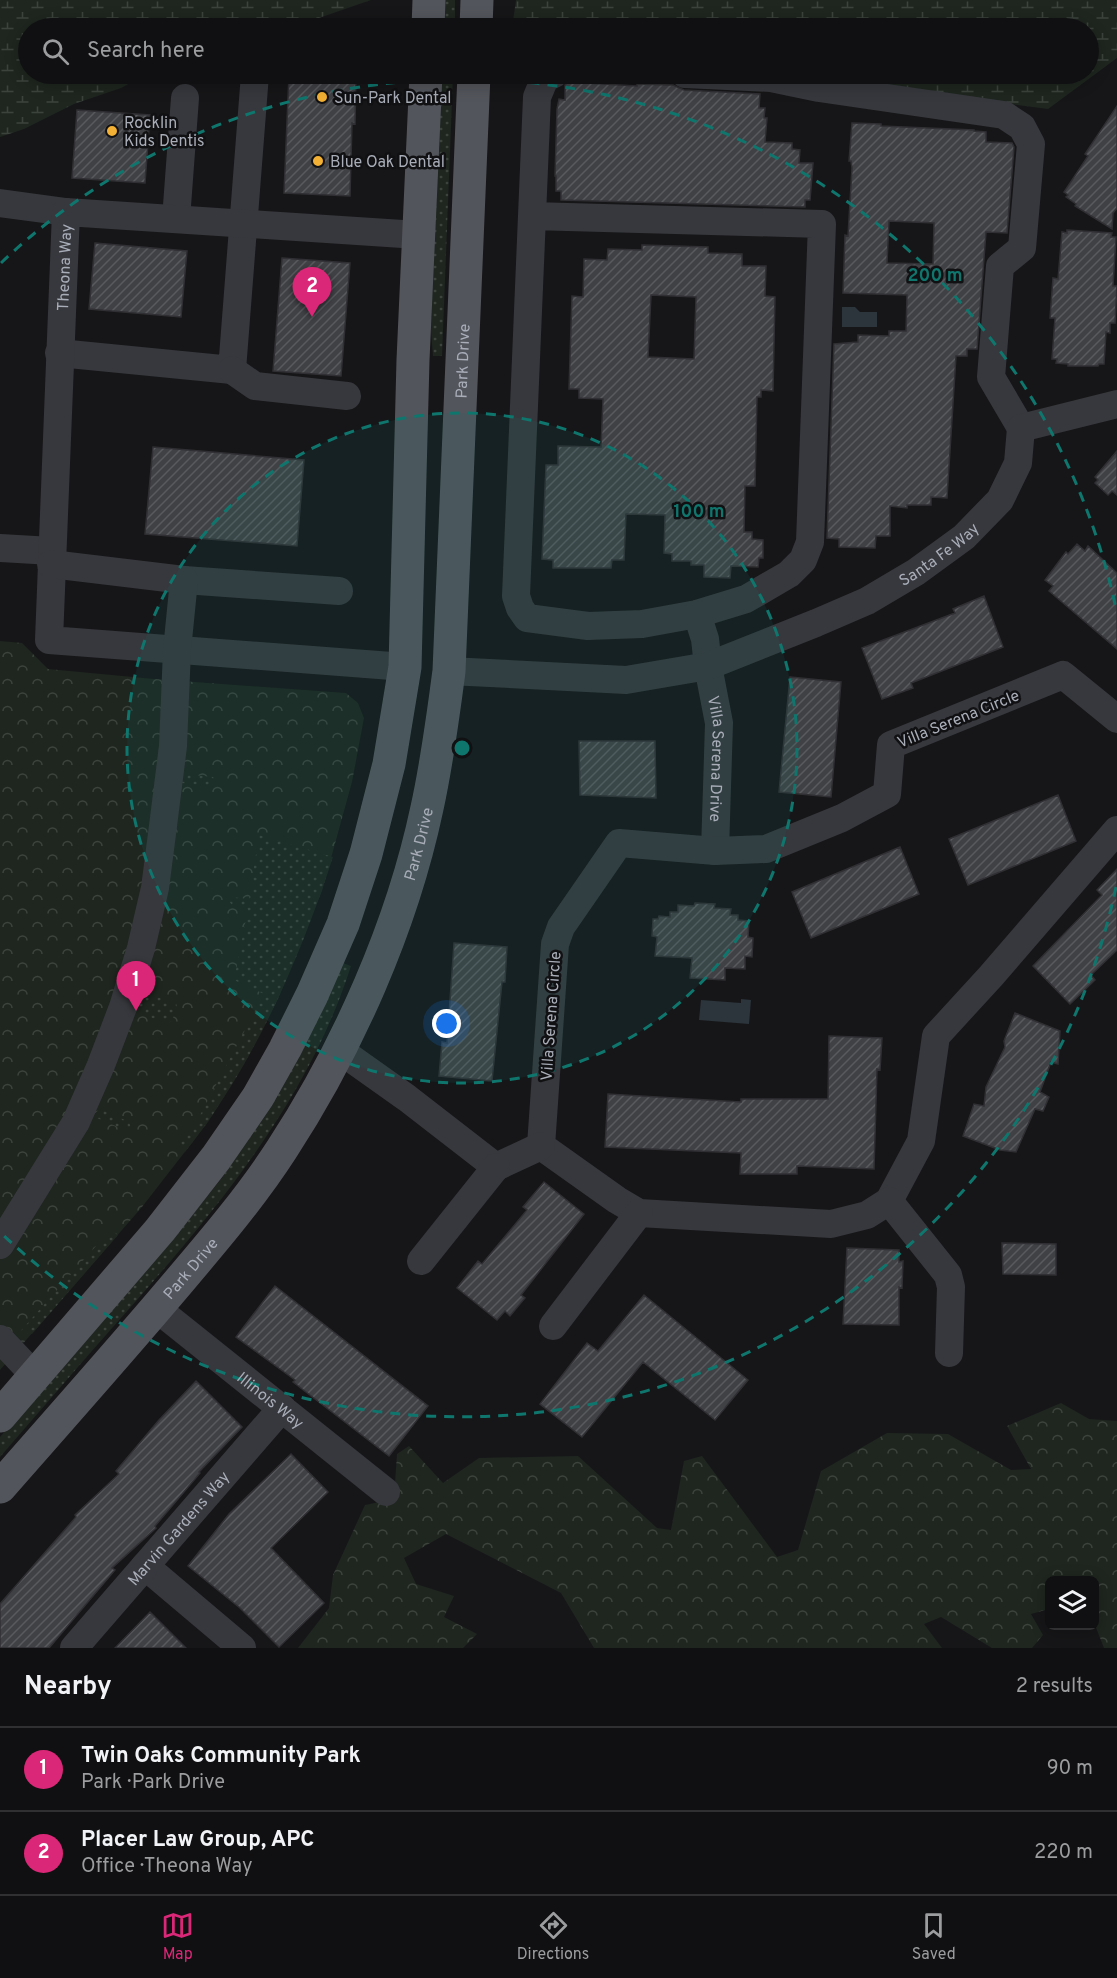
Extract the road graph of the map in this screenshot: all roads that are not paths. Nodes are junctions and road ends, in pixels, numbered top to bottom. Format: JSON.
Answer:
{"nodes":[{"id":1,"x":429,"y":0,"type":"edge"},
{"id":2,"x":477,"y":0,"type":"edge"},
{"id":3,"x":428,"y":18,"type":"edge"},
{"id":4,"x":476,"y":18,"type":"edge"},
{"id":5,"x":254,"y":84,"type":"edge"},
{"id":6,"x":426,"y":84,"type":"edge"},
{"id":7,"x":474,"y":84,"type":"edge"},
{"id":8,"x":542,"y":84,"type":"edge"},
{"id":9,"x":800,"y":84,"type":"edge"},
{"id":10,"x":185,"y":98,"type":"dead end"},
{"id":11,"x":0,"y":205,"type":"edge"},
{"id":12,"x":66,"y":212,"type":"junction"},
{"id":13,"x":532,"y":216,"type":"junction"},
{"id":14,"x":176,"y":219,"type":"junction"},
{"id":15,"x":245,"y":224,"type":"junction"},
{"id":16,"x":418,"y":234,"type":"junction"},
{"id":17,"x":59,"y":353,"type":"junction"},
{"id":18,"x":413,"y":360,"type":"junction"},
{"id":19,"x":232,"y":370,"type":"junction"},
{"id":20,"x":347,"y":396,"type":"dead end"},
{"id":21,"x":1117,"y":404,"type":"edge"},
{"id":22,"x":1021,"y":428,"type":"junction"},
{"id":23,"x":0,"y":548,"type":"edge"},
{"id":24,"x":52,"y":557,"type":"junction"},
{"id":25,"x":184,"y":580,"type":"junction"},
{"id":26,"x":339,"y":591,"type":"dead end"},
{"id":27,"x":697,"y":614,"type":"junction"},
{"id":28,"x":177,"y":650,"type":"junction"},
{"id":29,"x":708,"y":666,"type":"junction"},
{"id":30,"x":405,"y":667,"type":"junction"},
{"id":31,"x":449,"y":671,"type":"junction"},
{"id":32,"x":1113,"y":708,"type":"edge"},
{"id":33,"x":1117,"y":830,"type":"edge"},
{"id":34,"x":715,"y":851,"type":"junction"},
{"id":35,"x":379,"y":962,"type":"junction"},
{"id":36,"x":338,"y":1049,"type":"junction"},
{"id":37,"x":542,"y":1146,"type":"junction"},
{"id":38,"x":496,"y":1167,"type":"junction"},
{"id":39,"x":889,"y":1201,"type":"junction"},
{"id":40,"x":639,"y":1213,"type":"junction"},
{"id":41,"x":0,"y":1245,"type":"edge"},
{"id":42,"x":421,"y":1261,"type":"dead end"},
{"id":43,"x":156,"y":1308,"type":"junction"},
{"id":44,"x":553,"y":1326,"type":"dead end"},
{"id":45,"x":0,"y":1339,"type":"edge"},
{"id":46,"x":949,"y":1353,"type":"dead end"},
{"id":47,"x":35,"y":1376,"type":"junction"},
{"id":48,"x":282,"y":1408,"type":"junction"},
{"id":49,"x":0,"y":1416,"type":"edge"},
{"id":50,"x":0,"y":1487,"type":"edge"},
{"id":51,"x":387,"y":1492,"type":"dead end"},
{"id":52,"x":145,"y":1566,"type":"junction"},
{"id":53,"x":74,"y":1648,"type":"edge"},
{"id":54,"x":242,"y":1648,"type":"edge"}],
"edges":[{"from":1,"to":3,"type":"main road"},
{"from":2,"to":4,"type":"main road"},
{"from":5,"to":15,"type":"street"},
{"from":6,"to":16,"type":"main road"},
{"from":7,"to":31,"type":"main road","name":"Park Drive"},
{"from":8,"to":13,"type":"street"},
{"from":9,"to":22,"type":"street"},
{"from":10,"to":14,"type":"street"},
{"from":11,"to":12,"type":"street"},
{"from":12,"to":14,"type":"street","name":"Theona Way"},
{"from":12,"to":17,"type":"street","name":"Theona Way"},
{"from":13,"to":27,"type":"street"},
{"from":13,"to":27,"type":"street"},
{"from":14,"to":15,"type":"street","name":"Theona Way"},
{"from":15,"to":16,"type":"street","name":"Theona Way"},
{"from":15,"to":19,"type":"street"},
{"from":16,"to":18,"type":"main road"},
{"from":17,"to":19,"type":"street"},
{"from":17,"to":24,"type":"street","name":"Theona Way"},
{"from":18,"to":30,"type":"main road"},
{"from":18,"to":31,"type":"main road"},
{"from":19,"to":20,"type":"street"},
{"from":21,"to":22,"type":"street"},
{"from":22,"to":29,"type":"street","name":"Santa Fe Way"},
{"from":23,"to":24,"type":"street"},
{"from":24,"to":25,"type":"street"},
{"from":24,"to":28,"type":"street","name":"Theona Way"},
{"from":25,"to":26,"type":"street"},
{"from":25,"to":28,"type":"street"},
{"from":27,"to":29,"type":"street"},
{"from":28,"to":30,"type":"street"},
{"from":28,"to":41,"type":"street"},
{"from":29,"to":31,"type":"street","name":"Santa Fe Way"},
{"from":29,"to":34,"type":"street","name":"Villa Serena Drive"},
{"from":30,"to":35,"type":"main road"},
{"from":30,"to":47,"type":"main road"},
{"from":31,"to":35,"type":"main road","name":"Park Drive"},
{"from":32,"to":34,"type":"street","name":"Villa Serena Circle"},
{"from":33,"to":39,"type":"street"},
{"from":34,"to":37,"type":"street","name":"Villa Serena Circle"},
{"from":35,"to":36,"type":"main road","name":"Park Drive"},
{"from":36,"to":38,"type":"street"},
{"from":36,"to":43,"type":"main road","name":"Park Drive"},
{"from":37,"to":38,"type":"street"},
{"from":37,"to":40,"type":"street"},
{"from":38,"to":42,"type":"street"},
{"from":39,"to":40,"type":"street"},
{"from":39,"to":46,"type":"street"},
{"from":40,"to":44,"type":"street"},
{"from":43,"to":48,"type":"street","name":"Illinois Way"},
{"from":43,"to":50,"type":"main road","name":"Park Drive"},
{"from":45,"to":47,"type":"street"},
{"from":47,"to":49,"type":"main road"},
{"from":48,"to":51,"type":"street","name":"Illinois Way"},
{"from":48,"to":52,"type":"street","name":"Marvin Gardens Way"},
{"from":52,"to":53,"type":"street","name":"Marvin Gardens Way"},
{"from":52,"to":54,"type":"street"}]}
